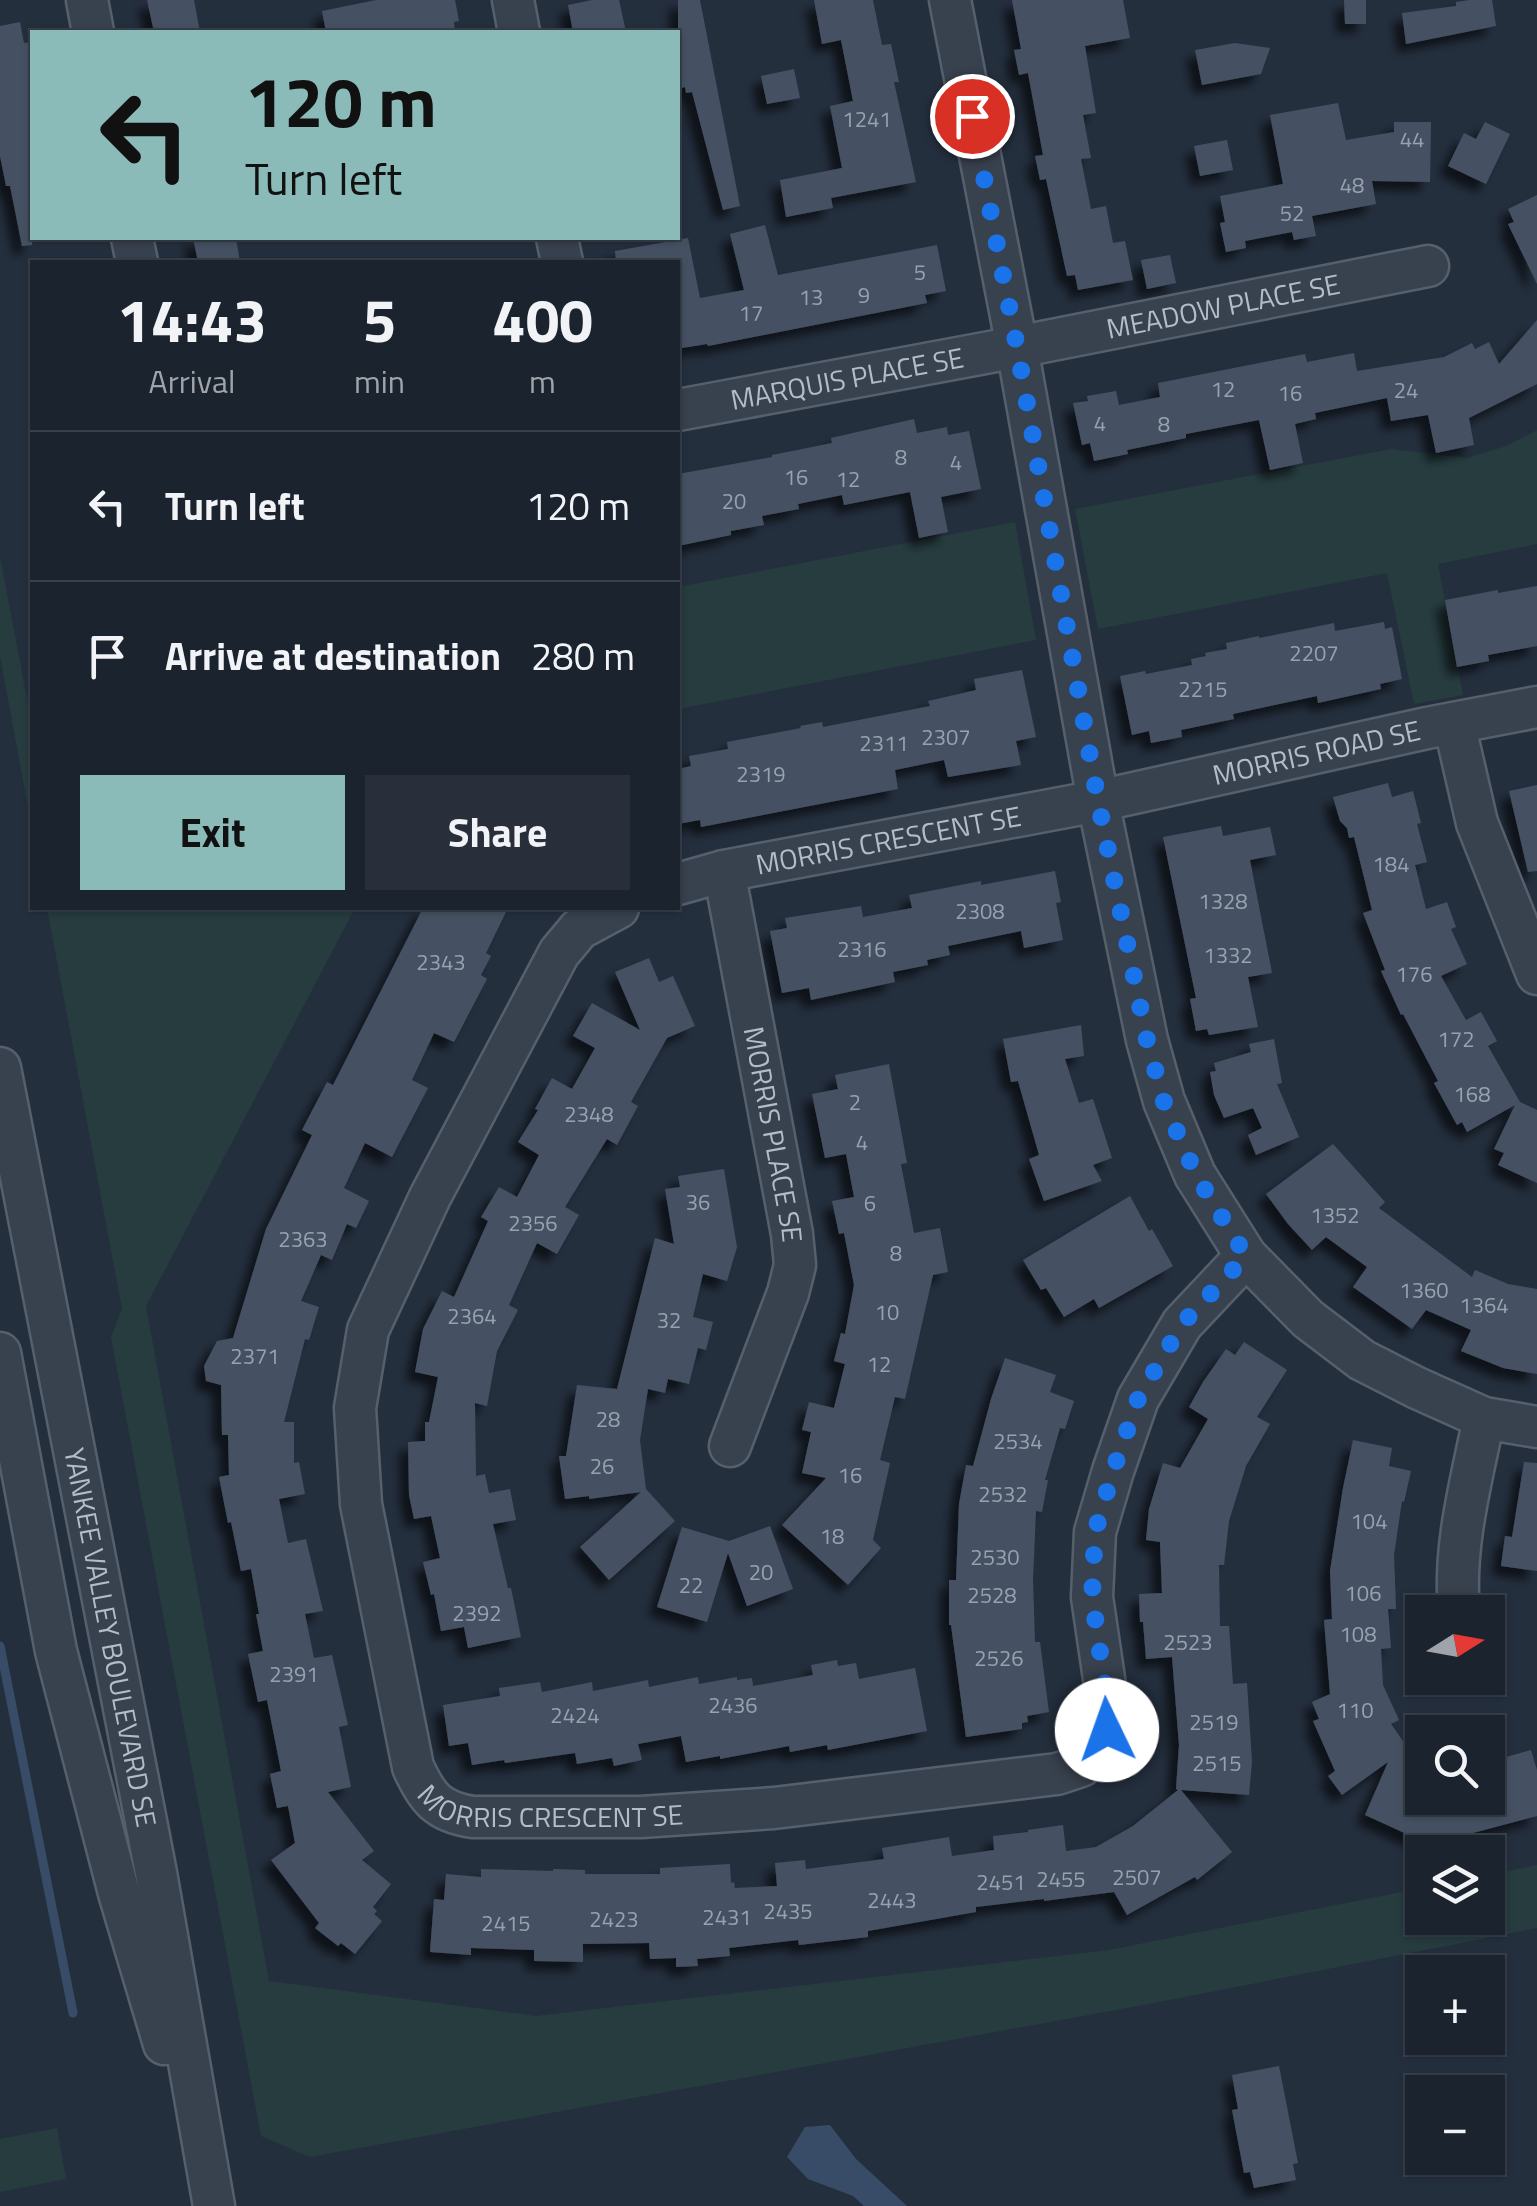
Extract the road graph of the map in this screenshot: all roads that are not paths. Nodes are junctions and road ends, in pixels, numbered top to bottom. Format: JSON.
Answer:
{"nodes":[{"id":1,"x":87,"y":0,"type":"edge"},
{"id":2,"x":513,"y":0,"type":"edge"},
{"id":3,"x":950,"y":0,"type":"edge"},
{"id":4,"x":93,"y":30,"type":"edge"},
{"id":5,"x":519,"y":30,"type":"edge"},
{"id":6,"x":1428,"y":266,"type":"dead end"},
{"id":7,"x":1017,"y":347,"type":"junction"},
{"id":8,"x":680,"y":410,"type":"edge"},
{"id":9,"x":1537,"y":706,"type":"edge"},
{"id":10,"x":1454,"y":723,"type":"junction"},
{"id":11,"x":1098,"y":801,"type":"junction"},
{"id":12,"x":724,"y":872,"type":"junction"},
{"id":13,"x":680,"y":883,"type":"edge"},
{"id":14,"x":614,"y":910,"type":"edge"},
{"id":15,"x":1537,"y":974,"type":"edge"},
{"id":16,"x":0,"y":1068,"type":"edge"},
{"id":17,"x":10,"y":1177,"type":"edge"},
{"id":18,"x":1246,"y":1256,"type":"junction"},
{"id":19,"x":0,"y":1353,"type":"edge"},
{"id":20,"x":1484,"y":1418,"type":"junction"},
{"id":21,"x":1537,"y":1427,"type":"edge"},
{"id":22,"x":730,"y":1446,"type":"dead end"},
{"id":23,"x":1457,"y":1595,"type":"edge"},
{"id":24,"x":213,"y":2206,"type":"edge"}],
"edges":[{"from":1,"to":4,"type":"street"},
{"from":2,"to":5,"type":"street"},
{"from":3,"to":7,"type":"street"},
{"from":6,"to":7,"type":"street","name":"MEADOW PLACE SE"},
{"from":7,"to":8,"type":"street","name":"MARQUIS PLACE SE"},
{"from":7,"to":11,"type":"street"},
{"from":9,"to":10,"type":"street","name":"MORRIS ROAD SE"},
{"from":10,"to":11,"type":"street","name":"MORRIS ROAD SE"},
{"from":10,"to":15,"type":"street"},
{"from":11,"to":12,"type":"street","name":"MORRIS CRESCENT SE"},
{"from":11,"to":18,"type":"street"},
{"from":12,"to":13,"type":"street","name":"MORRIS CRESCENT SE"},
{"from":12,"to":22,"type":"street","name":"MORRIS PLACE SE"},
{"from":14,"to":18,"type":"street","name":"MORRIS CRESCENT SE"},
{"from":16,"to":17,"type":"street","name":"YANKEE VALLEY BOULEVARD SE"},
{"from":17,"to":24,"type":"street","name":"YANKEE VALLEY BOULEVARD SE"},
{"from":18,"to":20,"type":"street"},
{"from":19,"to":24,"type":"street","name":"YANKEE VALLEY BOULEVARD SE"},
{"from":20,"to":21,"type":"street"},
{"from":20,"to":23,"type":"street"}]}
